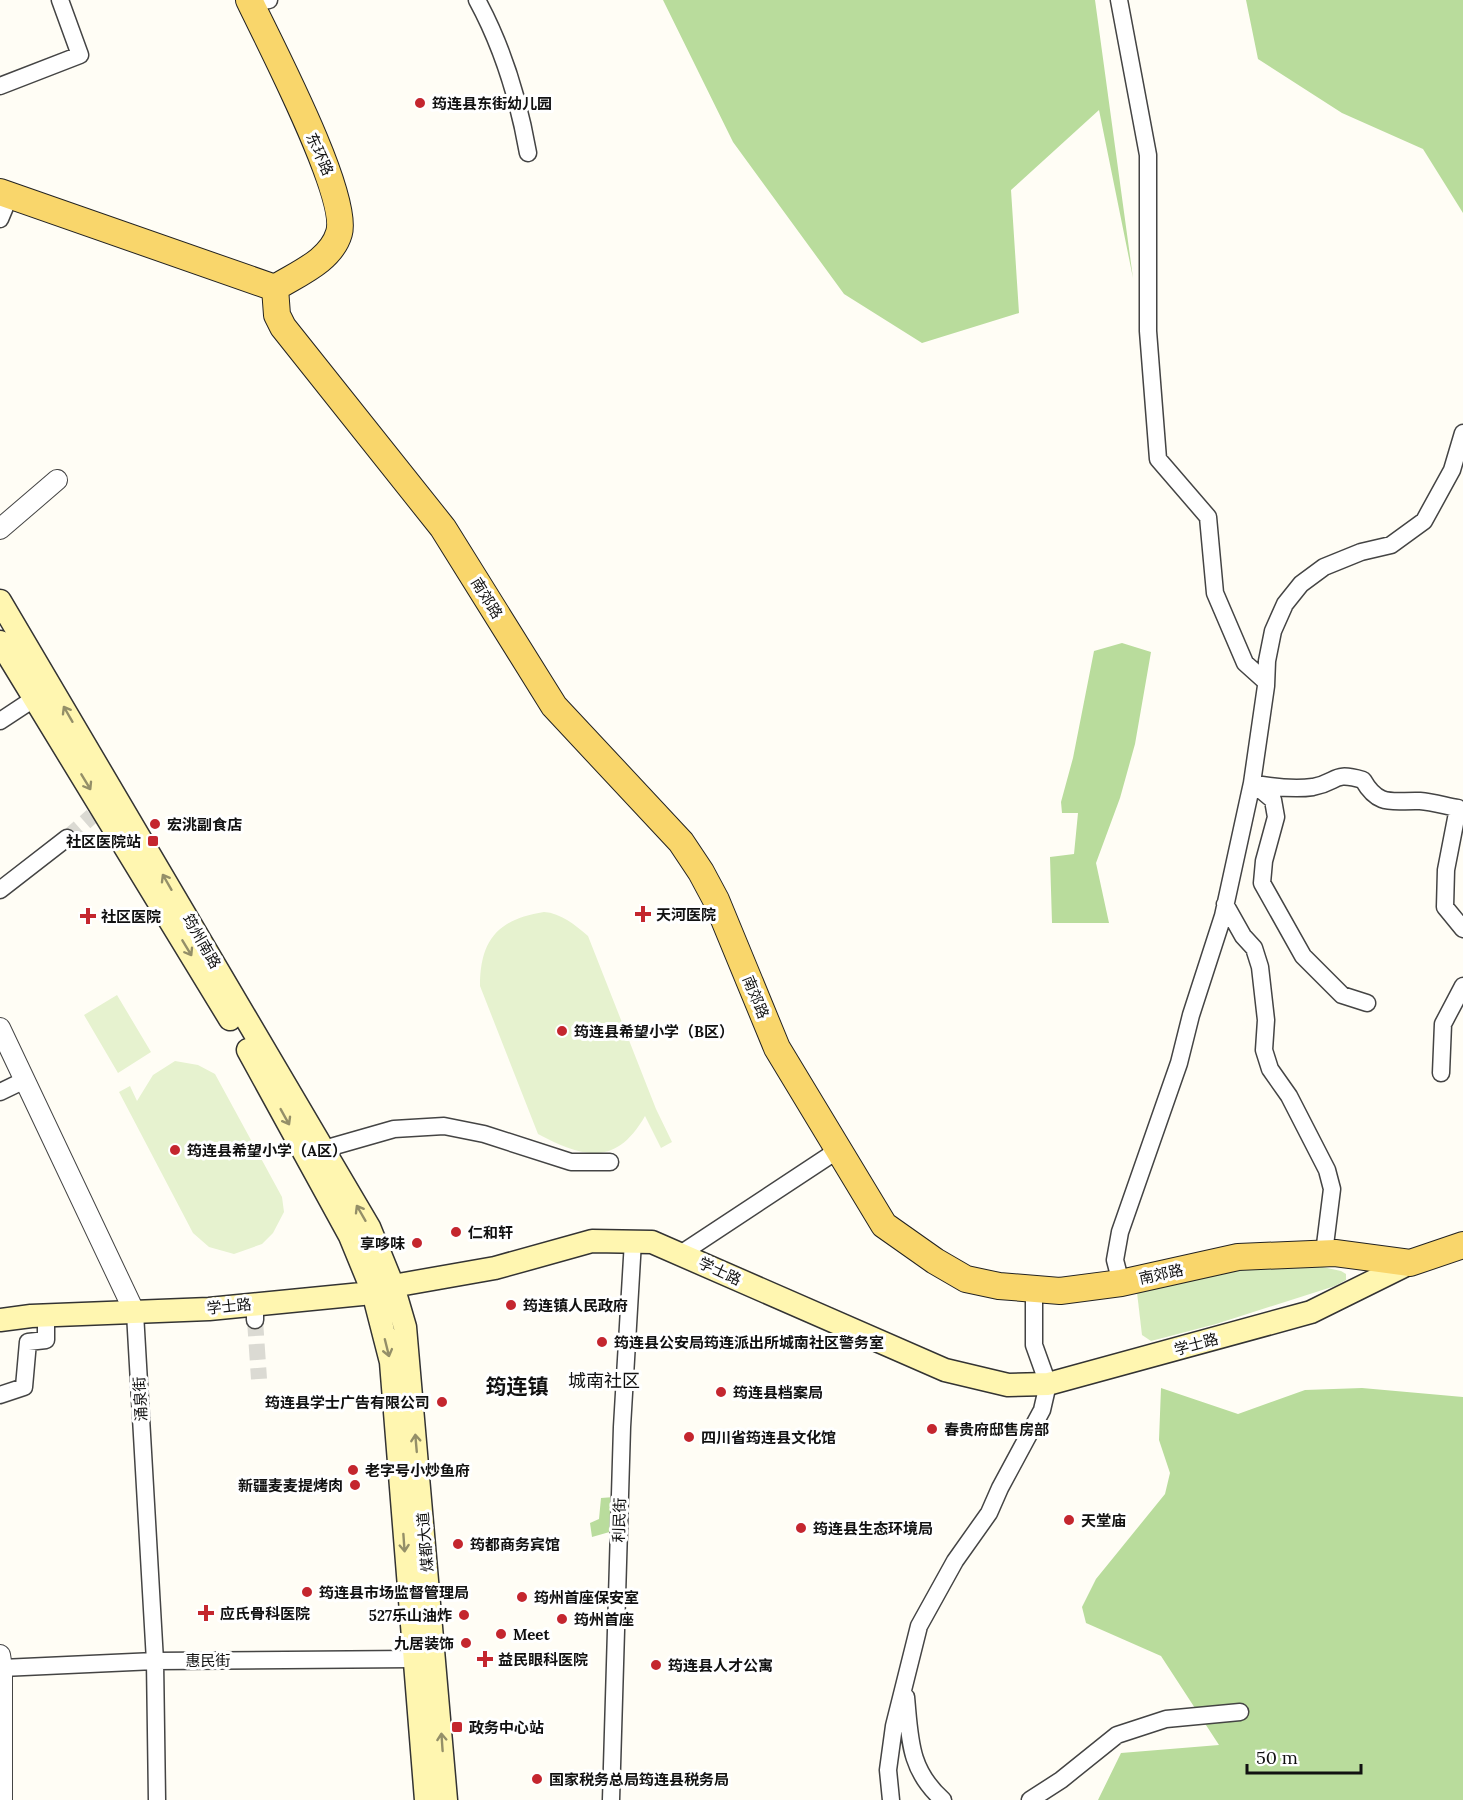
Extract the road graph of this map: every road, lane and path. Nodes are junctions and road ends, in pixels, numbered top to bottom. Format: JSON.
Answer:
{"nodes":[{"id":1,"x":60,"y":0,"type":"edge"},
{"id":2,"x":477,"y":0,"type":"edge"},
{"id":3,"x":1119,"y":0,"type":"edge"},
{"id":4,"x":256,"y":1,"type":"edge"},
{"id":5,"x":0,"y":86,"type":"edge"},
{"id":6,"x":528,"y":153,"type":"dead end"},
{"id":7,"x":5,"y":194,"type":"edge"},
{"id":8,"x":0,"y":219,"type":"edge"},
{"id":9,"x":274,"y":288,"type":"junction"},
{"id":10,"x":1463,"y":433,"type":"edge"},
{"id":11,"x":57,"y":480,"type":"dead end"},
{"id":12,"x":0,"y":529,"type":"edge"},
{"id":13,"x":0,"y":601,"type":"edge"},
{"id":14,"x":0,"y":642,"type":"edge"},
{"id":15,"x":1265,"y":681,"type":"junction"},
{"id":16,"x":35,"y":698,"type":"junction"},
{"id":17,"x":0,"y":721,"type":"edge"},
{"id":18,"x":1252,"y":783,"type":"junction"},
{"id":19,"x":67,"y":838,"type":"tunnel mouth"},
{"id":20,"x":0,"y":890,"type":"edge"},
{"id":21,"x":1226,"y":904,"type":"junction"},
{"id":22,"x":1463,"y":929,"type":"edge"},
{"id":23,"x":1463,"y":987,"type":"edge"},
{"id":24,"x":1367,"y":1004,"type":"dead end"},
{"id":25,"x":0,"y":1028,"type":"edge"},
{"id":26,"x":1441,"y":1073,"type":"dead end"},
{"id":27,"x":25,"y":1080,"type":"junction"},
{"id":28,"x":0,"y":1092,"type":"edge"},
{"id":29,"x":324,"y":1149,"type":"junction"},
{"id":30,"x":838,"y":1150,"type":"junction"},
{"id":31,"x":610,"y":1162,"type":"dead end"},
{"id":32,"x":633,"y":1241,"type":"junction"},
{"id":33,"x":1463,"y":1245,"type":"edge"},
{"id":34,"x":1324,"y":1252,"type":"junction"},
{"id":35,"x":682,"y":1253,"type":"junction"},
{"id":36,"x":1410,"y":1263,"type":"junction"},
{"id":37,"x":1121,"y":1283,"type":"junction"},
{"id":38,"x":383,"y":1289,"type":"junction"},
{"id":39,"x":1034,"y":1290,"type":"junction"},
{"id":40,"x":135,"y":1313,"type":"junction"},
{"id":41,"x":45,"y":1315,"type":"junction"},
{"id":42,"x":0,"y":1320,"type":"edge"},
{"id":43,"x":1048,"y":1384,"type":"junction"},
{"id":44,"x":0,"y":1395,"type":"edge"},
{"id":45,"x":413,"y":1659,"type":"junction"},
{"id":46,"x":1,"y":1661,"type":"edge"},
{"id":47,"x":155,"y":1661,"type":"junction"},
{"id":48,"x":904,"y":1684,"type":"junction"},
{"id":49,"x":1240,"y":1712,"type":"dead end"},
{"id":50,"x":2,"y":1800,"type":"edge"},
{"id":51,"x":157,"y":1800,"type":"edge"},
{"id":52,"x":426,"y":1800,"type":"edge"},
{"id":53,"x":447,"y":1800,"type":"edge"},
{"id":54,"x":611,"y":1800,"type":"edge"},
{"id":55,"x":891,"y":1800,"type":"edge"},
{"id":56,"x":943,"y":1800,"type":"edge"},
{"id":57,"x":1030,"y":1800,"type":"edge"}],
"edges":[{"from":1,"to":5,"type":"street"},
{"from":2,"to":6,"type":"street"},
{"from":3,"to":15,"type":"street"},
{"from":4,"to":9,"type":"main road","name":"东环路"},
{"from":7,"to":8,"type":"street"},
{"from":7,"to":9,"type":"main road"},
{"from":9,"to":30,"type":"main road","name":"南郊路"},
{"from":10,"to":15,"type":"street"},
{"from":11,"to":12,"type":"street"},
{"from":29,"to":13,"type":"main road","name":"筠州南路","one_way":true},
{"from":14,"to":16,"type":"main road","name":"筠州南路"},
{"from":15,"to":18,"type":"street"},
{"from":16,"to":17,"type":"street"},
{"from":16,"to":38,"type":"main road","name":"筠州南路","one_way":true},
{"from":18,"to":21,"type":"street"},
{"from":18,"to":22,"type":"street"},
{"from":18,"to":24,"type":"street"},
{"from":19,"to":20,"type":"street"},
{"from":21,"to":34,"type":"street"},
{"from":21,"to":37,"type":"street"},
{"from":23,"to":26,"type":"street"},
{"from":25,"to":27,"type":"street","name":"涌泉街"},
{"from":27,"to":28,"type":"street"},
{"from":27,"to":40,"type":"street","name":"涌泉街"},
{"from":29,"to":31,"type":"street"},
{"from":38,"to":29,"type":"main road","name":"筠州南路","one_way":true},
{"from":30,"to":35,"type":"street"},
{"from":30,"to":39,"type":"main road","name":"南郊路"},
{"from":32,"to":35,"type":"main road","name":"学士路"},
{"from":32,"to":38,"type":"main road","name":"学士路"},
{"from":32,"to":54,"type":"street","name":"利民街"},
{"from":33,"to":36,"type":"main road","name":"南郊路"},
{"from":34,"to":36,"type":"main road","name":"南郊路"},
{"from":34,"to":37,"type":"main road","name":"南郊路"},
{"from":35,"to":43,"type":"main road","name":"学士路"},
{"from":36,"to":43,"type":"main road","name":"学士路"},
{"from":37,"to":39,"type":"main road","name":"南郊路"},
{"from":38,"to":40,"type":"main road","name":"学士路"},
{"from":38,"to":45,"type":"main road","name":"煤都大道","one_way":true},
{"from":53,"to":38,"type":"main road","name":"煤都大道","one_way":true},
{"from":39,"to":43,"type":"street"},
{"from":40,"to":41,"type":"main road","name":"学士路"},
{"from":40,"to":47,"type":"street","name":"涌泉街"},
{"from":41,"to":42,"type":"main road","name":"学士路"},
{"from":41,"to":44,"type":"street"},
{"from":43,"to":48,"type":"street"},
{"from":45,"to":47,"type":"street","name":"惠民街"},
{"from":45,"to":52,"type":"main road","name":"煤都大道"},
{"from":46,"to":47,"type":"street","name":"惠民街"},
{"from":46,"to":50,"type":"street"},
{"from":47,"to":51,"type":"street","name":"涌泉街"},
{"from":48,"to":55,"type":"street"},
{"from":48,"to":56,"type":"street"},
{"from":49,"to":57,"type":"street"}]}
